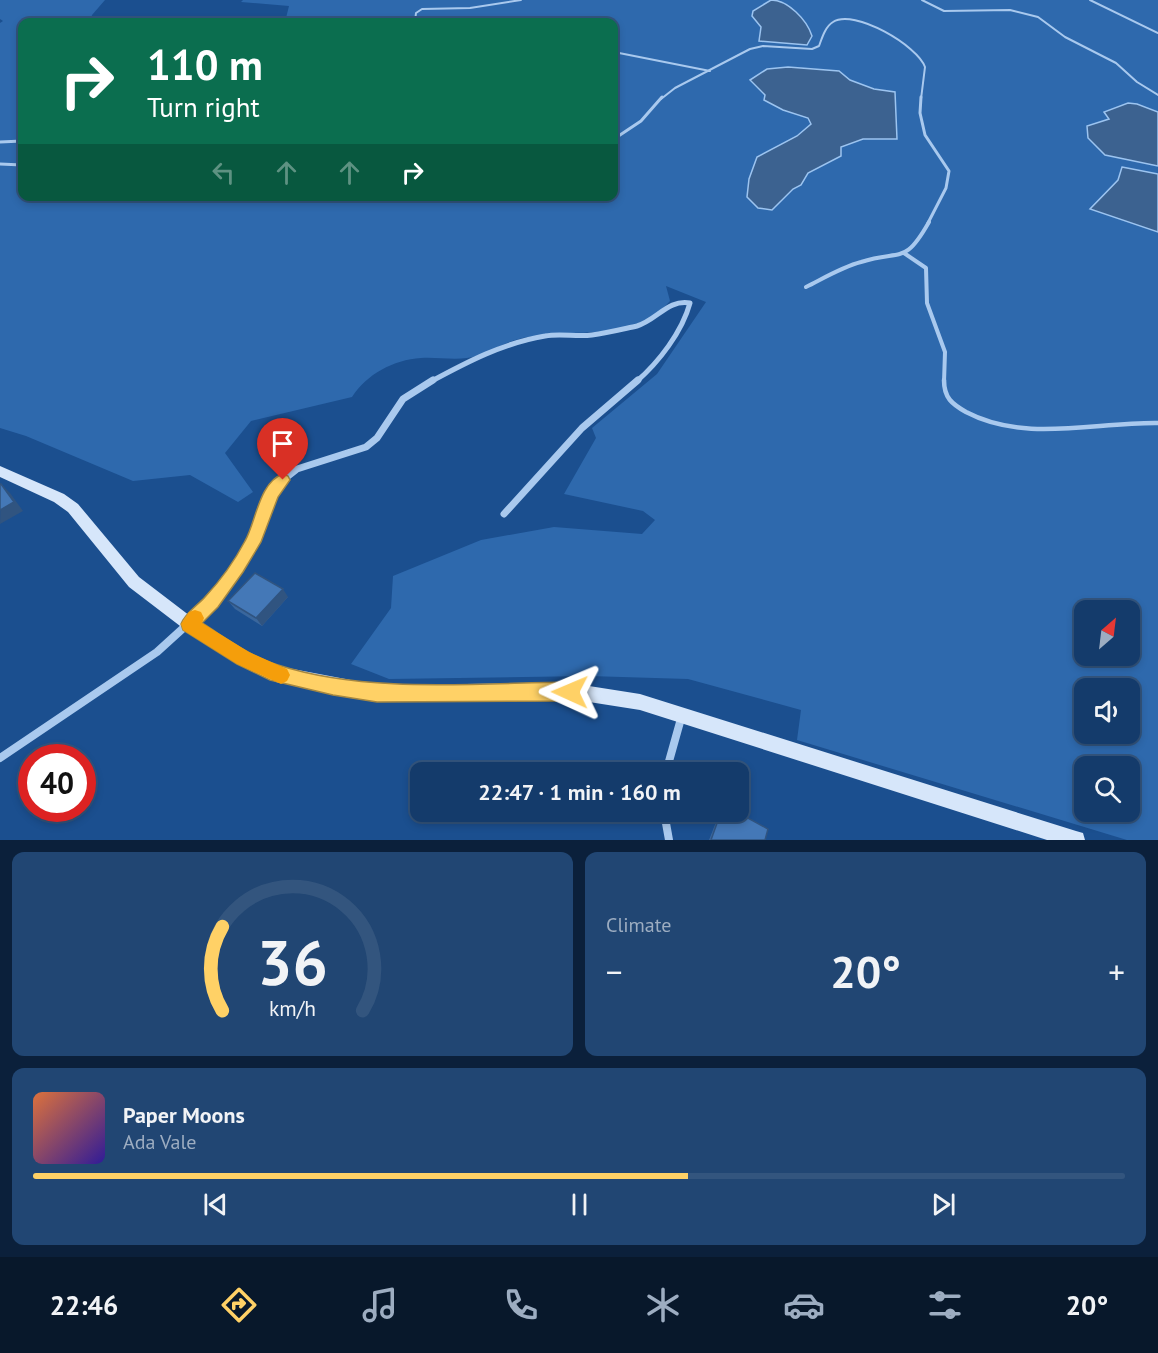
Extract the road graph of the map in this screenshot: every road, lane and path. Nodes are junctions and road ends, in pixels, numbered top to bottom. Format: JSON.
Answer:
{"nodes":[{"id":1,"x":519,"y":0,"type":"edge"},
{"id":2,"x":922,"y":0,"type":"edge"},
{"id":3,"x":1090,"y":0,"type":"edge"},
{"id":4,"x":415,"y":18,"type":"edge"},
{"id":5,"x":1158,"y":33,"type":"edge"},
{"id":6,"x":618,"y":53,"type":"edge"},
{"id":7,"x":711,"y":71,"type":"junction"},
{"id":8,"x":1158,"y":95,"type":"edge"},
{"id":9,"x":618,"y":136,"type":"edge"},
{"id":10,"x":18,"y":141,"type":"edge"},
{"id":11,"x":0,"y":142,"type":"edge"},
{"id":12,"x":0,"y":164,"type":"edge"},
{"id":13,"x":18,"y":165,"type":"edge"},
{"id":14,"x":904,"y":253,"type":"junction"},
{"id":15,"x":806,"y":287,"type":"dead end"},
{"id":16,"x":1158,"y":423,"type":"edge"},
{"id":17,"x":0,"y":471,"type":"edge"},
{"id":18,"x":504,"y":514,"type":"dead end"},
{"id":19,"x":189,"y":624,"type":"junction"},
{"id":20,"x":682,"y":714,"type":"junction"},
{"id":21,"x":0,"y":758,"type":"edge"},
{"id":22,"x":669,"y":762,"type":"edge"},
{"id":23,"x":666,"y":822,"type":"edge"},
{"id":24,"x":669,"y":840,"type":"edge"},
{"id":25,"x":1076,"y":840,"type":"edge"}],
"edges":[{"from":1,"to":4,"type":"lane"},
{"from":2,"to":8,"type":"lane"},
{"from":3,"to":5,"type":"lane"},
{"from":6,"to":7,"type":"lane"},
{"from":7,"to":9,"type":"lane"},
{"from":7,"to":14,"type":"lane"},
{"from":10,"to":11,"type":"lane"},
{"from":12,"to":13,"type":"lane"},
{"from":14,"to":15,"type":"lane"},
{"from":14,"to":16,"type":"lane"},
{"from":17,"to":19,"type":"street"},
{"from":18,"to":19,"type":"street"},
{"from":19,"to":20,"type":"street"},
{"from":19,"to":21,"type":"street"},
{"from":20,"to":22,"type":"street"},
{"from":20,"to":25,"type":"street"},
{"from":23,"to":24,"type":"street"}]}
